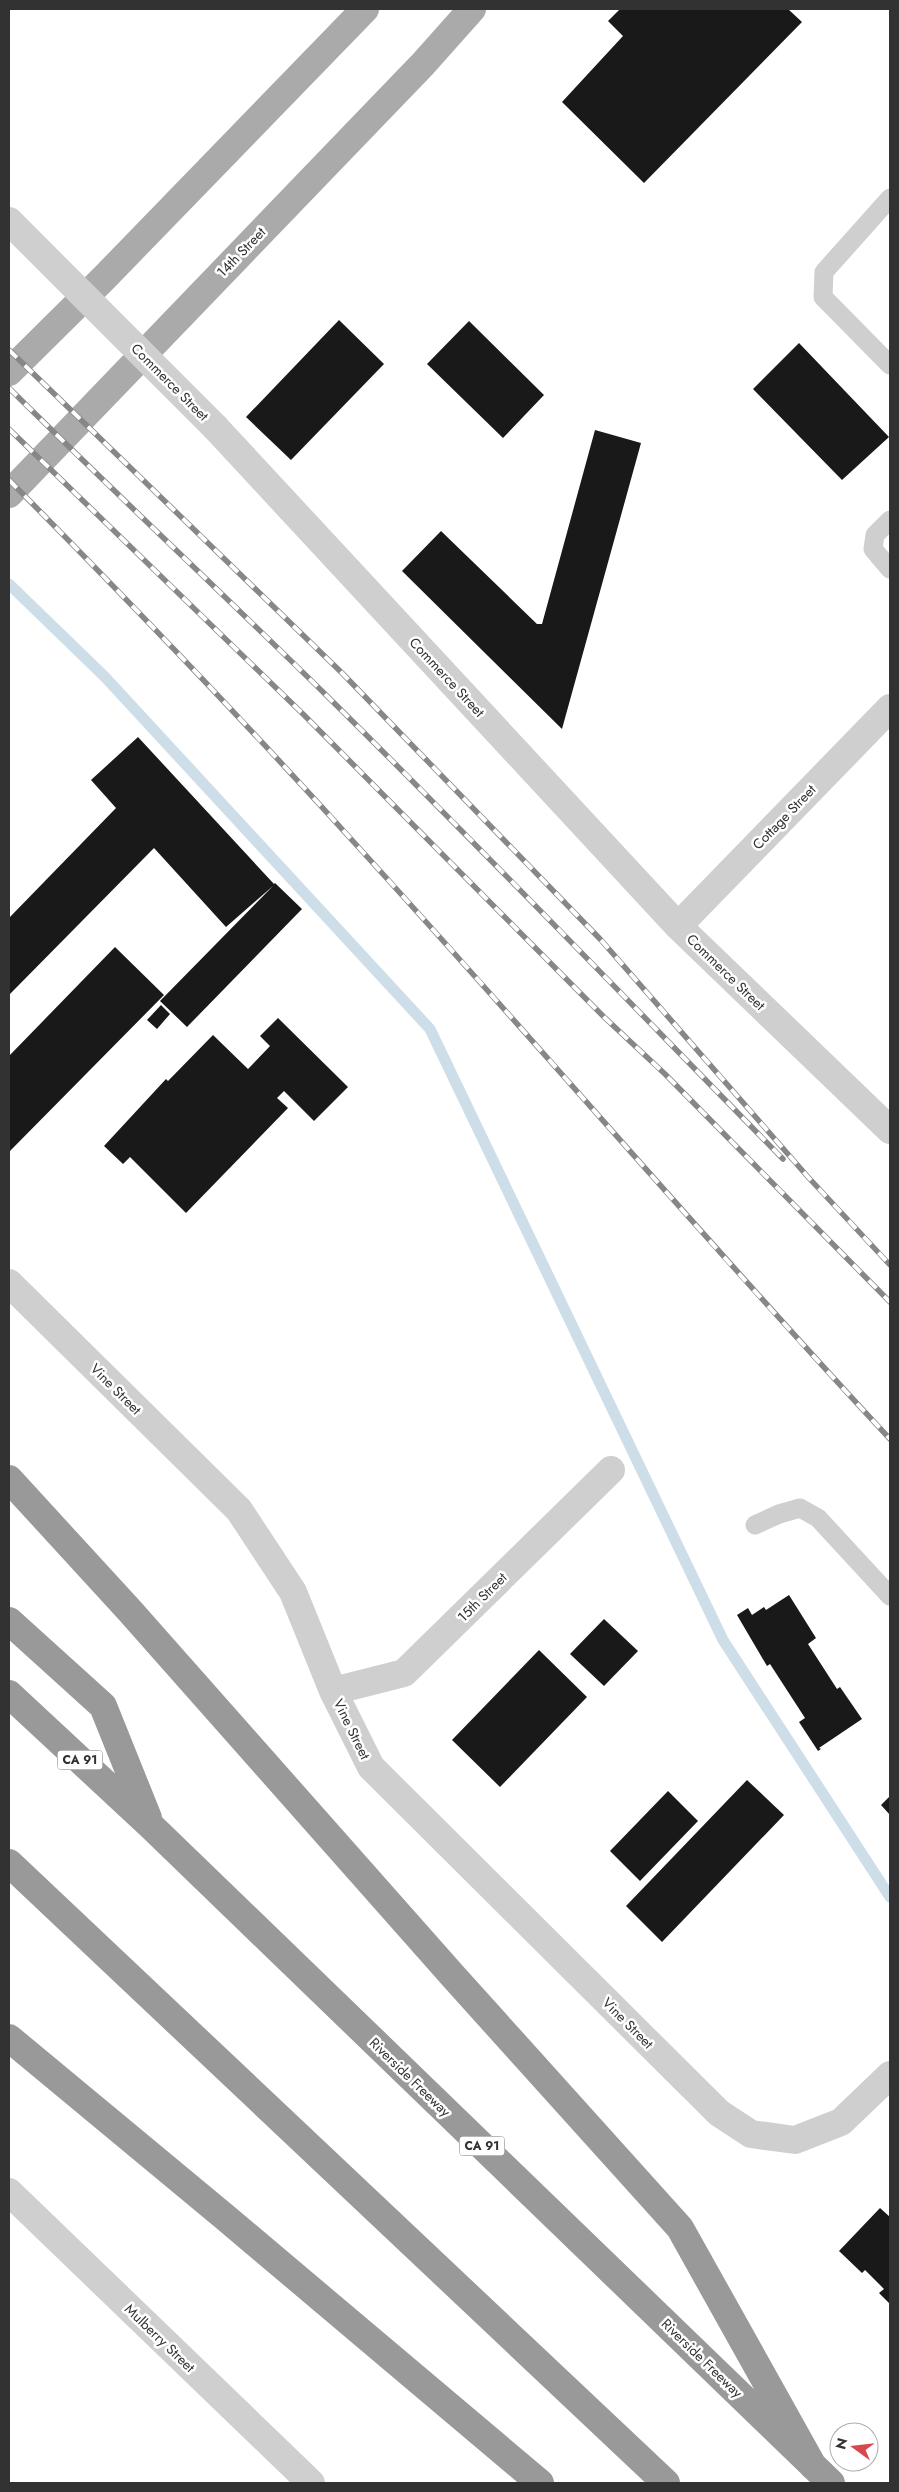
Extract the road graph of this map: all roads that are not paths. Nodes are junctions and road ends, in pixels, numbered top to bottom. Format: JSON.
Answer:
{"nodes":[{"id":1,"x":365,"y":9,"type":"edge"},
{"id":2,"x":472,"y":9,"type":"edge"},
{"id":3,"x":890,"y":198,"type":"edge"},
{"id":4,"x":9,"y":221,"type":"edge"},
{"id":5,"x":890,"y":365,"type":"edge"},
{"id":6,"x":9,"y":372,"type":"edge"},
{"id":7,"x":9,"y":494,"type":"edge"},
{"id":8,"x":890,"y":520,"type":"edge"},
{"id":9,"x":890,"y":569,"type":"edge"},
{"id":10,"x":890,"y":708,"type":"edge"},
{"id":11,"x":678,"y":926,"type":"junction"},
{"id":12,"x":890,"y":1130,"type":"edge"},
{"id":13,"x":9,"y":1283,"type":"edge"},
{"id":14,"x":611,"y":1470,"type":"dead end"},
{"id":15,"x":9,"y":1479,"type":"edge"},
{"id":16,"x":755,"y":1525,"type":"dead end"},
{"id":17,"x":890,"y":1596,"type":"edge"},
{"id":18,"x":9,"y":1621,"type":"edge"},
{"id":19,"x":333,"y":1691,"type":"junction"},
{"id":20,"x":9,"y":1694,"type":"edge"},
{"id":21,"x":151,"y":1826,"type":"junction"},
{"id":22,"x":9,"y":1863,"type":"edge"},
{"id":23,"x":9,"y":2038,"type":"edge"},
{"id":24,"x":890,"y":2075,"type":"edge"},
{"id":25,"x":9,"y":2192,"type":"edge"},
{"id":26,"x":822,"y":2475,"type":"edge"},
{"id":27,"x":311,"y":2483,"type":"edge"},
{"id":28,"x":540,"y":2483,"type":"edge"},
{"id":29,"x":666,"y":2483,"type":"edge"}],
"edges":[{"from":1,"to":6,"type":"main road"},
{"from":2,"to":7,"type":"main road","name":"14th Street"},
{"from":3,"to":5,"type":"lane"},
{"from":4,"to":11,"type":"street","name":"Commerce Street","bridge":true},
{"from":8,"to":9,"type":"lane"},
{"from":10,"to":11,"type":"street","name":"Cottage Street"},
{"from":11,"to":12,"type":"street","name":"Commerce Street"},
{"from":13,"to":19,"type":"street","name":"Vine Street"},
{"from":14,"to":19,"type":"street","name":"15th Street"},
{"from":15,"to":26,"type":"highway"},
{"from":16,"to":17,"type":"lane"},
{"from":18,"to":21,"type":"highway"},
{"from":19,"to":24,"type":"street","name":"Vine Street"},
{"from":20,"to":21,"type":"highway","name":"Riverside Freeway","number":"CA 91"},
{"from":21,"to":26,"type":"highway","name":"Riverside Freeway","number":"CA 91"},
{"from":22,"to":29,"type":"highway"},
{"from":23,"to":28,"type":"highway"},
{"from":25,"to":27,"type":"street","name":"Mulberry Street"}]}
